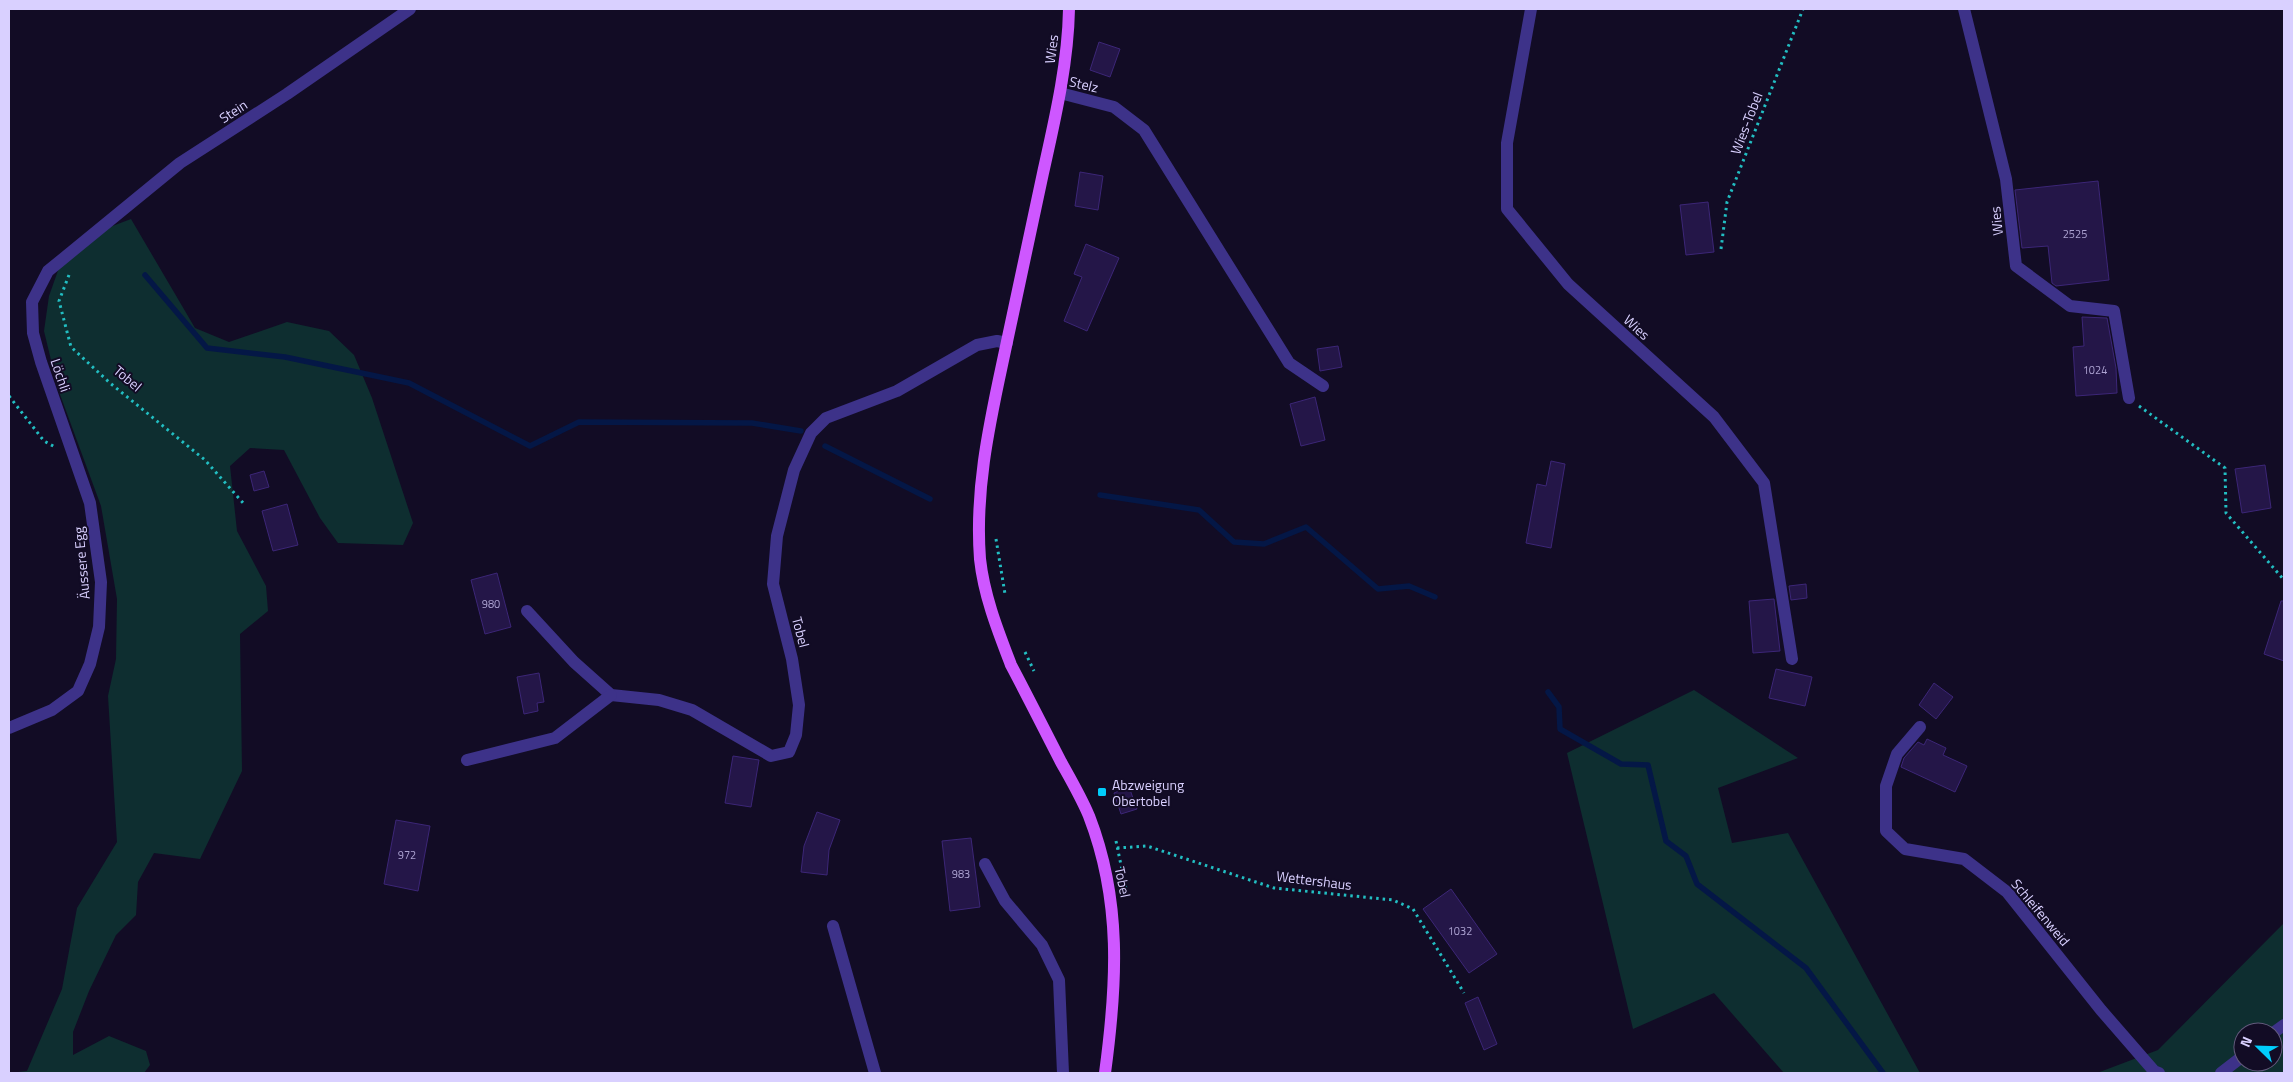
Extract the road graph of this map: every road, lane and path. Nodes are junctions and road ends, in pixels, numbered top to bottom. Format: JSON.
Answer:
{"nodes":[{"id":1,"x":410,"y":9,"type":"edge"},
{"id":2,"x":1069,"y":9,"type":"edge"},
{"id":3,"x":1531,"y":9,"type":"edge"},
{"id":4,"x":1803,"y":9,"type":"edge"},
{"id":5,"x":1964,"y":9,"type":"edge"},
{"id":6,"x":1060,"y":93,"type":"junction"},
{"id":7,"x":78,"y":246,"type":"junction"},
{"id":8,"x":1720,"y":249,"type":"dead end"},
{"id":9,"x":1006,"y":344,"type":"junction"},
{"id":10,"x":1323,"y":386,"type":"dead end"},
{"id":11,"x":9,"y":396,"type":"edge"},
{"id":12,"x":2129,"y":398,"type":"joint"},
{"id":13,"x":70,"y":444,"type":"junction"},
{"id":14,"x":981,"y":483,"type":"joint"},
{"id":15,"x":244,"y":504,"type":"dead end"},
{"id":16,"x":996,"y":537,"type":"dead end"},
{"id":17,"x":2284,"y":580,"type":"edge"},
{"id":18,"x":1007,"y":603,"type":"dead end"},
{"id":19,"x":527,"y":611,"type":"dead end"},
{"id":20,"x":1022,"y":647,"type":"dead end"},
{"id":21,"x":1792,"y":659,"type":"dead end"},
{"id":22,"x":1035,"y":674,"type":"dead end"},
{"id":23,"x":611,"y":695,"type":"junction"},
{"id":24,"x":1920,"y":727,"type":"dead end"},
{"id":25,"x":9,"y":728,"type":"edge"},
{"id":26,"x":467,"y":760,"type":"dead end"},
{"id":27,"x":1115,"y":839,"type":"dead end"},
{"id":28,"x":1118,"y":848,"type":"junction"},
{"id":29,"x":985,"y":864,"type":"dead end"},
{"id":30,"x":1126,"y":890,"type":"dead end"},
{"id":31,"x":833,"y":926,"type":"dead end"},
{"id":32,"x":1464,"y":993,"type":"dead end"},
{"id":33,"x":2233,"y":1064,"type":"edge"},
{"id":34,"x":875,"y":1073,"type":"edge"},
{"id":35,"x":1063,"y":1073,"type":"edge"},
{"id":36,"x":1105,"y":1073,"type":"edge"},
{"id":37,"x":2159,"y":1073,"type":"edge"},
{"id":38,"x":2221,"y":1073,"type":"edge"}],
"edges":[{"from":1,"to":7,"type":"street","name":"Stein"},
{"from":2,"to":6,"type":"main road","name":"Wies"},
{"from":3,"to":21,"type":"street","name":"Wies"},
{"from":4,"to":8,"type":"path","name":"Wies-Tobel"},
{"from":5,"to":12,"type":"street","name":"Wies"},
{"from":6,"to":9,"type":"main road","name":"Stelz"},
{"from":6,"to":10,"type":"street","name":"Stelz"},
{"from":7,"to":13,"type":"street","name":"Löchli"},
{"from":7,"to":15,"type":"path","name":"Tobel"},
{"from":9,"to":14,"type":"main road","name":"Stelz"},
{"from":9,"to":23,"type":"street","name":"Tobel"},
{"from":11,"to":13,"type":"path"},
{"from":12,"to":17,"type":"path"},
{"from":13,"to":25,"type":"street","name":"Äussere Egg"},
{"from":14,"to":36,"type":"main road","name":"Tobel"},
{"from":16,"to":18,"type":"path"},
{"from":19,"to":23,"type":"street"},
{"from":20,"to":22,"type":"path"},
{"from":23,"to":26,"type":"street"},
{"from":24,"to":37,"type":"street","name":"Schleifenweid"},
{"from":27,"to":28,"type":"path"},
{"from":28,"to":30,"type":"path"},
{"from":28,"to":32,"type":"path","name":"Wettershaus"},
{"from":29,"to":35,"type":"street"},
{"from":31,"to":34,"type":"street"},
{"from":33,"to":38,"type":"street"}]}
